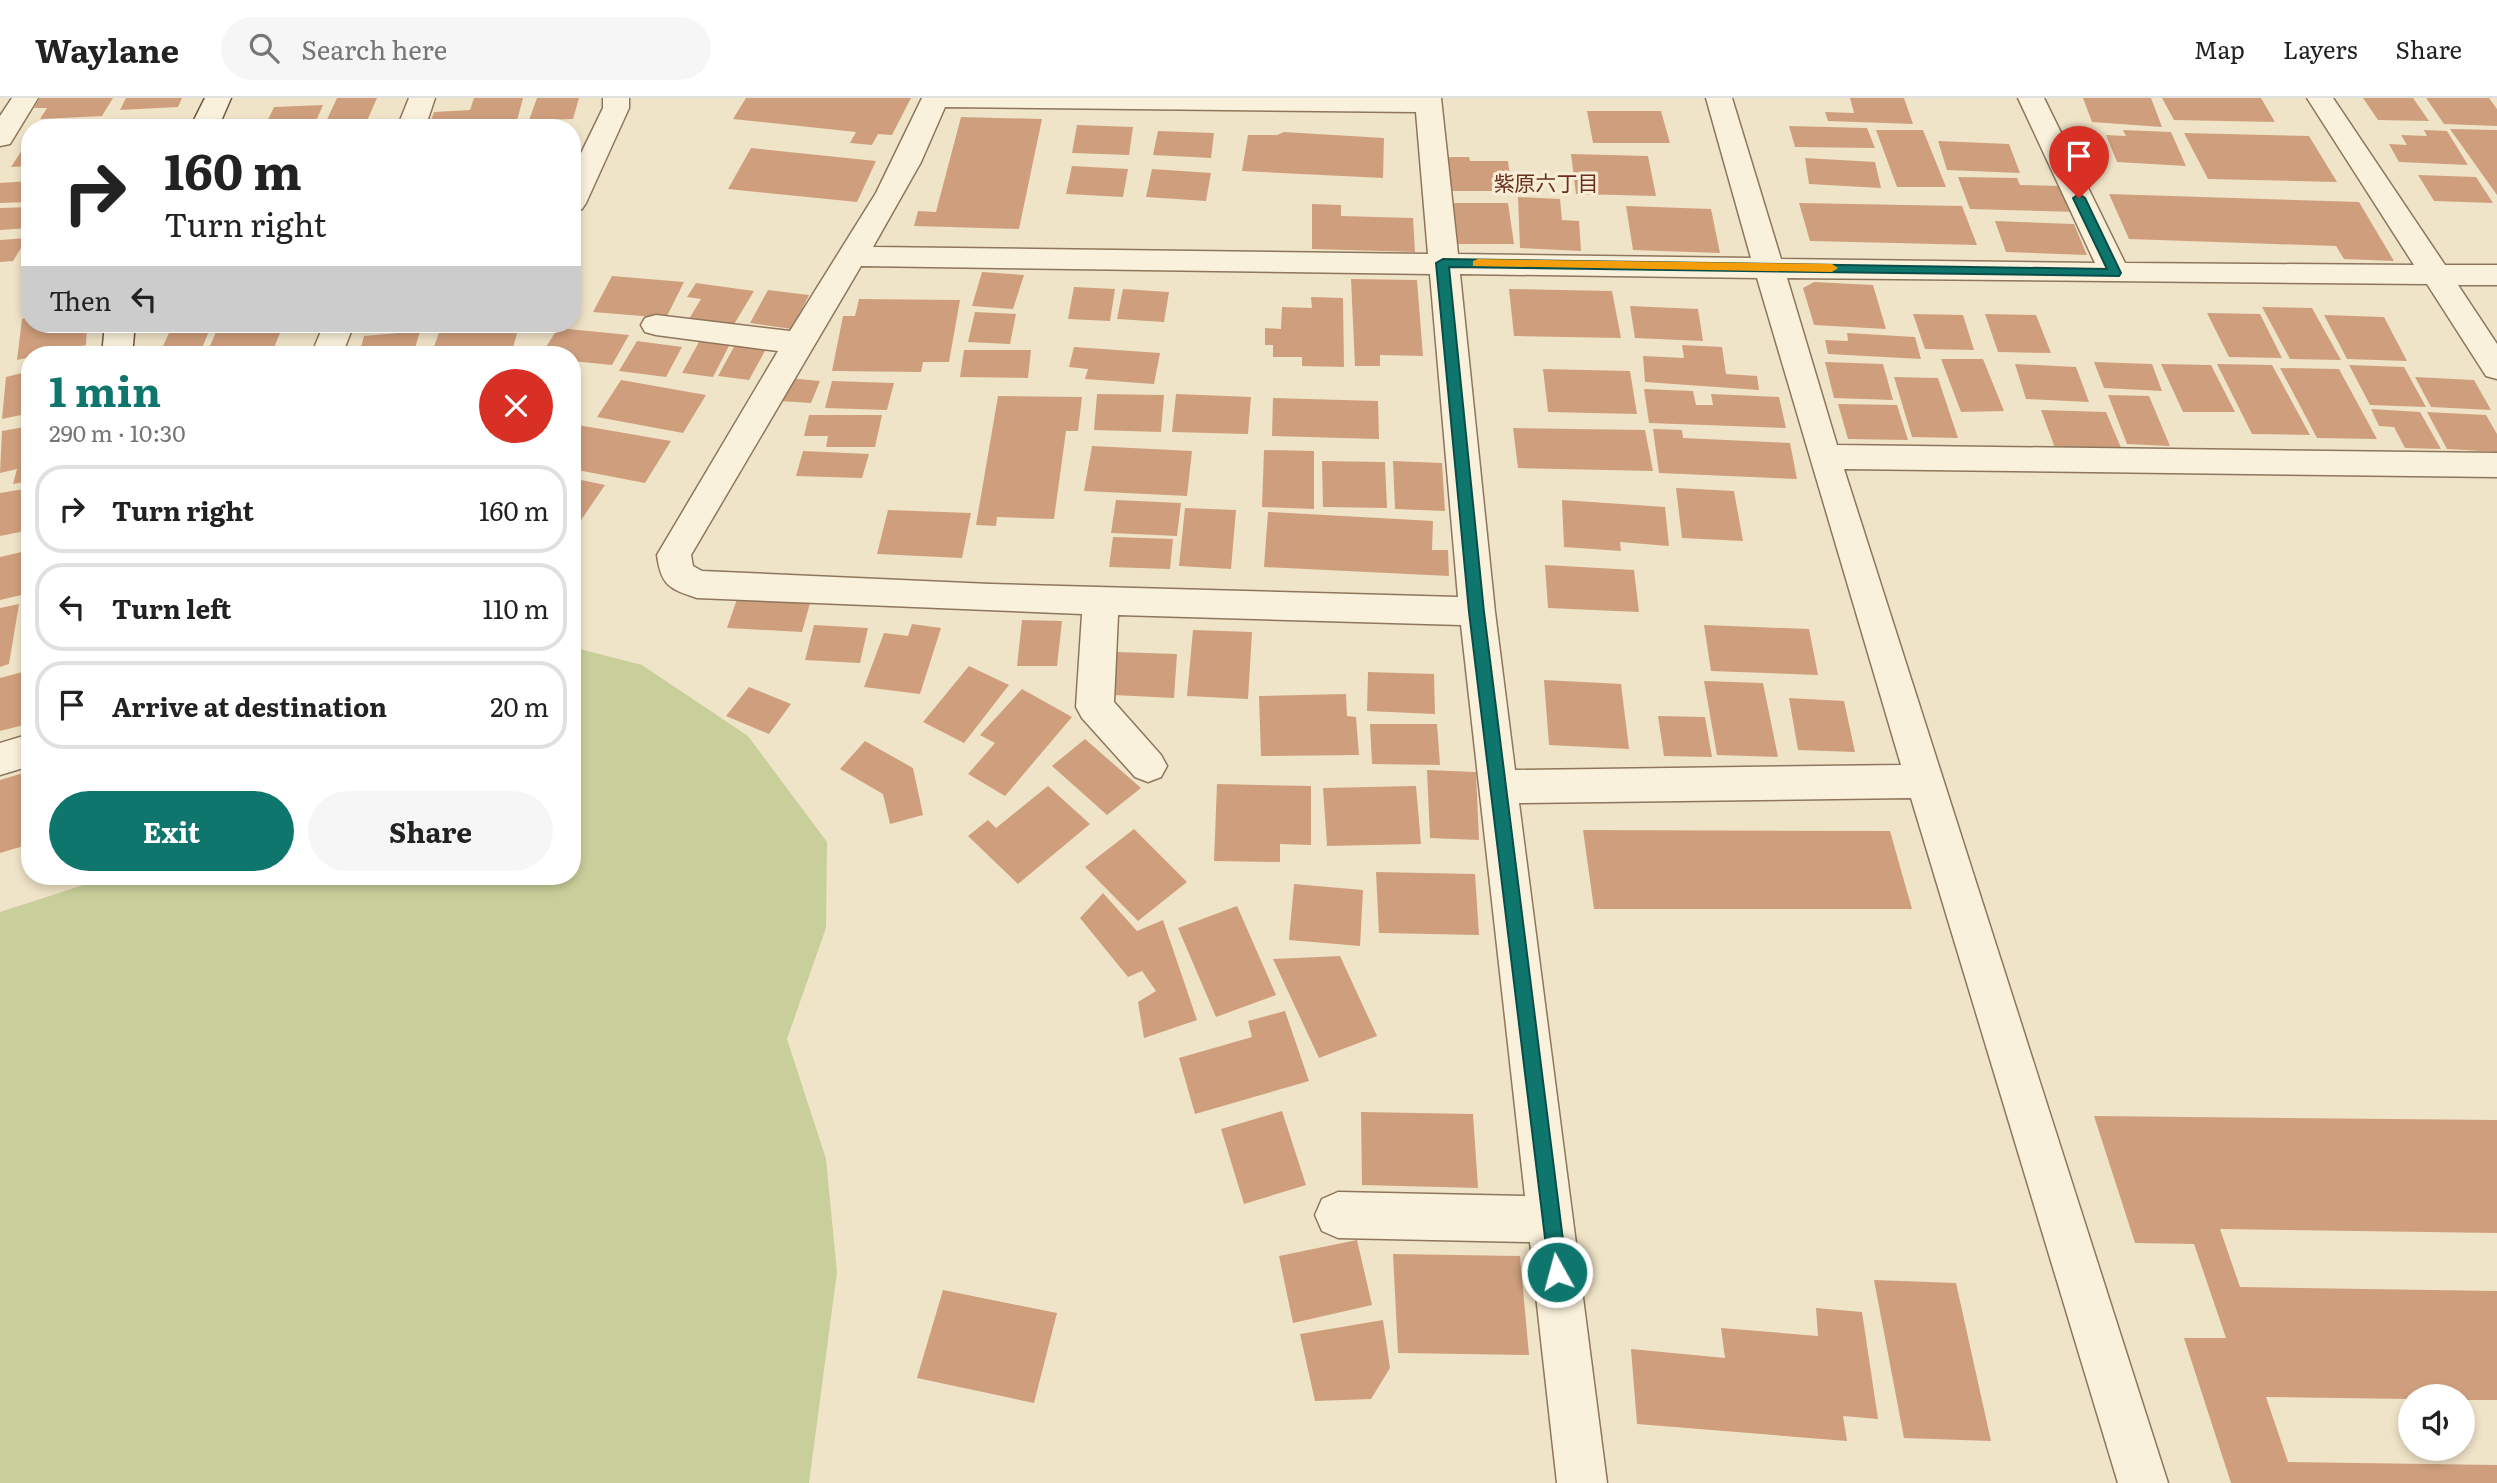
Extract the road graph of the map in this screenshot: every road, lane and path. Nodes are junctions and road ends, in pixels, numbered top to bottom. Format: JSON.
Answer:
{"nodes":[{"id":1,"x":25,"y":98,"type":"edge"},
{"id":2,"x":218,"y":98,"type":"edge"},
{"id":3,"x":422,"y":98,"type":"edge"},
{"id":4,"x":616,"y":98,"type":"edge"},
{"id":5,"x":1719,"y":98,"type":"edge"},
{"id":6,"x":2031,"y":98,"type":"edge"},
{"id":7,"x":2320,"y":98,"type":"edge"},
{"id":8,"x":935,"y":99,"type":"edge"},
{"id":9,"x":1175,"y":100,"type":"edge"},
{"id":10,"x":1428,"y":101,"type":"edge"},
{"id":11,"x":208,"y":119,"type":"edge"},
{"id":12,"x":414,"y":119,"type":"edge"},
{"id":13,"x":0,"y":138,"type":"edge"},
{"id":14,"x":581,"y":184,"type":"edge"},
{"id":15,"x":853,"y":256,"type":"junction"},
{"id":16,"x":1443,"y":263,"type":"junction"},
{"id":17,"x":1767,"y":267,"type":"junction"},
{"id":18,"x":2115,"y":273,"type":"junction"},
{"id":19,"x":2436,"y":274,"type":"junction"},
{"id":20,"x":2497,"y":275,"type":"edge"},
{"id":21,"x":656,"y":325,"type":"dead end"},
{"id":22,"x":798,"y":343,"type":"junction"},
{"id":23,"x":2497,"y":368,"type":"edge"},
{"id":24,"x":1824,"y":457,"type":"junction"},
{"id":25,"x":2497,"y":465,"type":"edge"},
{"id":26,"x":1101,"y":599,"type":"junction"},
{"id":27,"x":1477,"y":612,"type":"junction"},
{"id":28,"x":21,"y":753,"type":"edge"},
{"id":29,"x":0,"y":759,"type":"edge"},
{"id":30,"x":1148,"y":766,"type":"dead end"},
{"id":31,"x":1924,"y":780,"type":"junction"},
{"id":32,"x":1499,"y":788,"type":"junction"},
{"id":33,"x":1338,"y":1215,"type":"dead end"},
{"id":34,"x":1551,"y":1220,"type":"junction"},
{"id":35,"x":1582,"y":1483,"type":"edge"},
{"id":36,"x":2143,"y":1483,"type":"edge"}],
"edges":[{"from":1,"to":13,"type":"street"},
{"from":2,"to":11,"type":"street"},
{"from":3,"to":12,"type":"street"},
{"from":4,"to":14,"type":"street"},
{"from":5,"to":17,"type":"street"},
{"from":6,"to":18,"type":"street"},
{"from":7,"to":19,"type":"street"},
{"from":8,"to":9,"type":"street"},
{"from":8,"to":15,"type":"street"},
{"from":9,"to":10,"type":"street"},
{"from":10,"to":16,"type":"street"},
{"from":15,"to":16,"type":"street"},
{"from":15,"to":22,"type":"street"},
{"from":16,"to":17,"type":"street"},
{"from":16,"to":27,"type":"street"},
{"from":17,"to":18,"type":"street"},
{"from":17,"to":24,"type":"street"},
{"from":18,"to":19,"type":"street"},
{"from":19,"to":20,"type":"street"},
{"from":19,"to":23,"type":"street"},
{"from":21,"to":22,"type":"street"},
{"from":22,"to":26,"type":"street"},
{"from":24,"to":25,"type":"street"},
{"from":24,"to":31,"type":"street"},
{"from":26,"to":27,"type":"street"},
{"from":26,"to":30,"type":"street"},
{"from":27,"to":32,"type":"street"},
{"from":28,"to":29,"type":"street"},
{"from":31,"to":32,"type":"street"},
{"from":31,"to":36,"type":"street"},
{"from":32,"to":34,"type":"street"},
{"from":33,"to":34,"type":"street"},
{"from":34,"to":35,"type":"street"}]}
